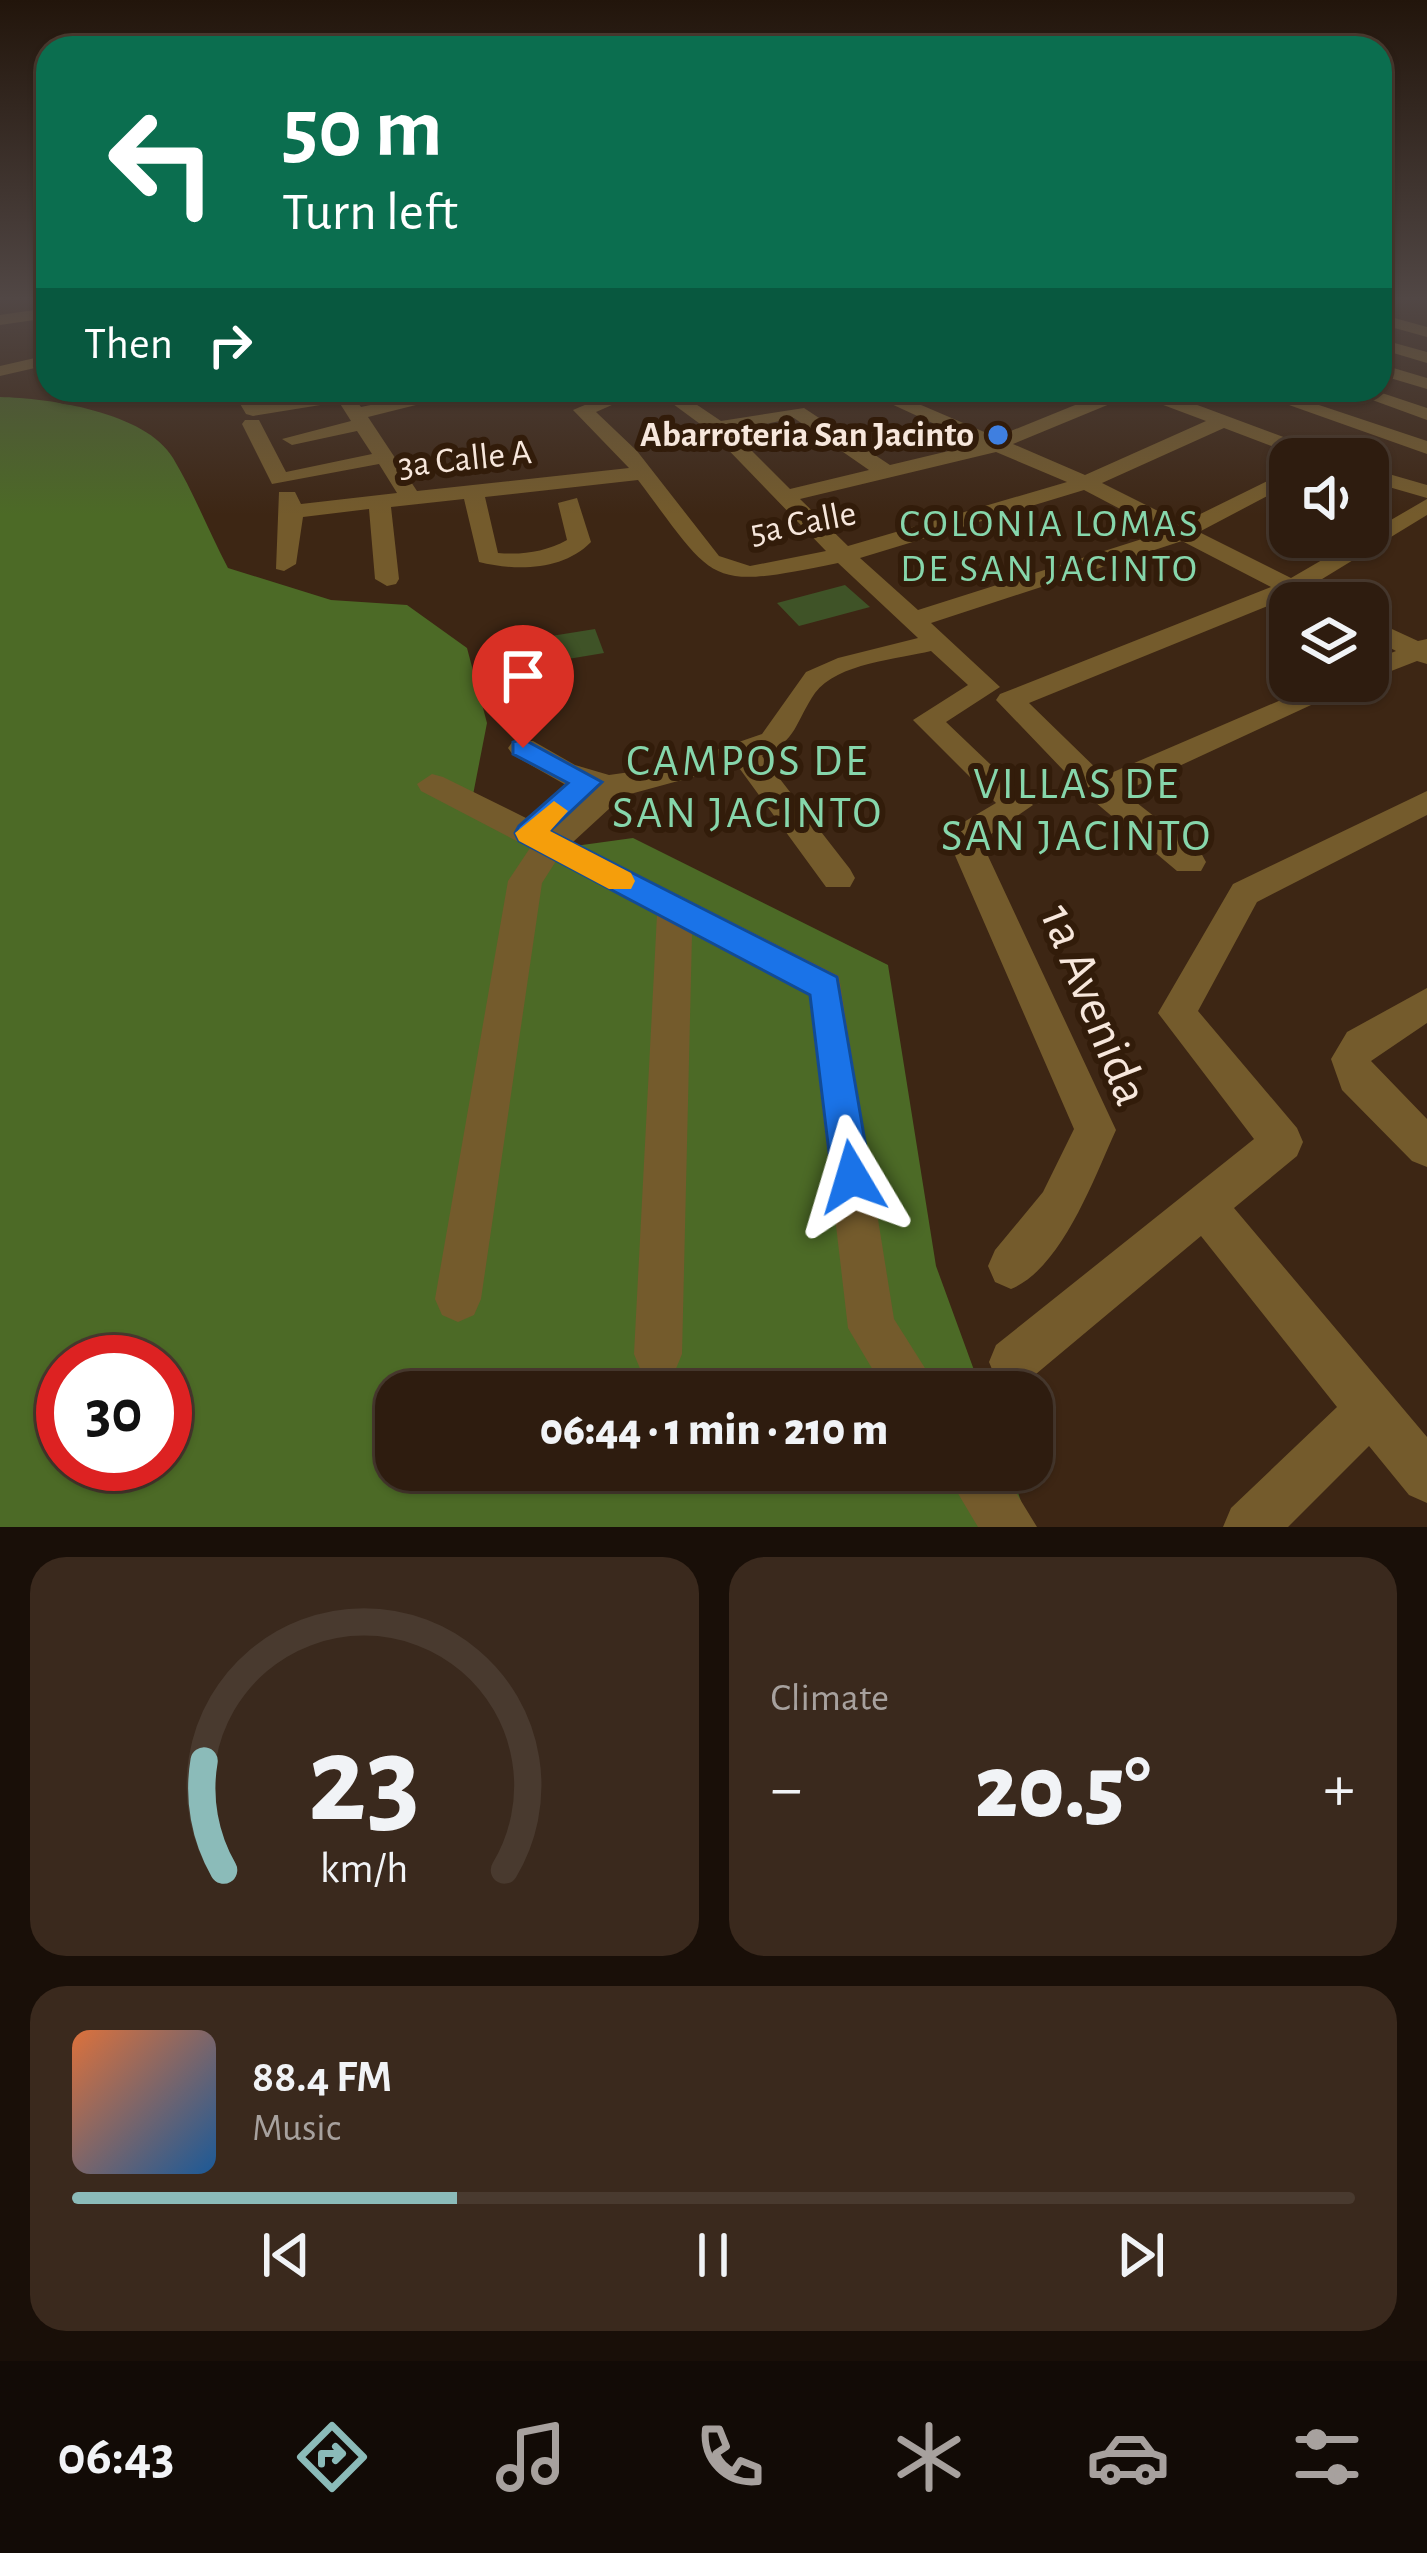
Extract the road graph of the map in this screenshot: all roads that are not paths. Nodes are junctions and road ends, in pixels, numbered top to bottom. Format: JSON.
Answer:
{"nodes":[{"id":1,"x":1392,"y":373,"type":"edge"},
{"id":2,"x":1427,"y":384,"type":"edge"},
{"id":3,"x":246,"y":402,"type":"edge"},
{"id":4,"x":602,"y":402,"type":"edge"},
{"id":5,"x":682,"y":402,"type":"edge"},
{"id":6,"x":880,"y":402,"type":"edge"},
{"id":7,"x":897,"y":402,"type":"edge"},
{"id":8,"x":1099,"y":402,"type":"edge"},
{"id":9,"x":1172,"y":402,"type":"edge"},
{"id":10,"x":1291,"y":402,"type":"edge"},
{"id":11,"x":1390,"y":402,"type":"edge"},
{"id":12,"x":351,"y":406,"type":"edge"},
{"id":13,"x":1427,"y":414,"type":"edge"},
{"id":14,"x":252,"y":417,"type":"junction"},
{"id":15,"x":1223,"y":421,"type":"junction"},
{"id":16,"x":718,"y":428,"type":"junction"},
{"id":17,"x":1269,"y":438,"type":"edge"},
{"id":18,"x":292,"y":439,"type":"dead end"},
{"id":19,"x":994,"y":446,"type":"junction"},
{"id":20,"x":1427,"y":448,"type":"edge"},
{"id":21,"x":384,"y":457,"type":"junction"},
{"id":22,"x":886,"y":472,"type":"junction"},
{"id":23,"x":644,"y":473,"type":"junction"},
{"id":24,"x":1389,"y":480,"type":"edge"},
{"id":25,"x":1079,"y":486,"type":"junction"},
{"id":26,"x":1269,"y":487,"type":"edge"},
{"id":27,"x":473,"y":491,"type":"junction"},
{"id":28,"x":1427,"y":492,"type":"edge"},
{"id":29,"x":285,"y":494,"type":"junction"},
{"id":30,"x":787,"y":496,"type":"junction"},
{"id":31,"x":411,"y":498,"type":"junction"},
{"id":32,"x":380,"y":501,"type":"junction"},
{"id":33,"x":569,"y":503,"type":"dead end"},
{"id":34,"x":1427,"y":506,"type":"edge"},
{"id":35,"x":1175,"y":536,"type":"junction"},
{"id":36,"x":843,"y":555,"type":"junction"},
{"id":37,"x":284,"y":564,"type":"dead end"},
{"id":38,"x":387,"y":579,"type":"dead end"},
{"id":39,"x":1307,"y":582,"type":"edge"},
{"id":40,"x":1269,"y":586,"type":"edge"},
{"id":41,"x":1269,"y":601,"type":"edge"},
{"id":42,"x":917,"y":619,"type":"junction"},
{"id":43,"x":1389,"y":638,"type":"edge"},
{"id":44,"x":940,"y":640,"type":"junction"},
{"id":45,"x":1389,"y":646,"type":"edge"},
{"id":46,"x":1421,"y":656,"type":"edge"},
{"id":47,"x":1389,"y":666,"type":"edge"},
{"id":48,"x":1000,"y":694,"type":"junction"},
{"id":49,"x":1300,"y":702,"type":"edge"},
{"id":50,"x":758,"y":747,"type":"junction"},
{"id":51,"x":523,"y":748,"type":"dead end"},
{"id":52,"x":616,"y":783,"type":"junction"},
{"id":53,"x":433,"y":784,"type":"dead end"},
{"id":54,"x":1100,"y":790,"type":"junction"},
{"id":55,"x":1427,"y":802,"type":"edge"},
{"id":56,"x":540,"y":839,"type":"junction"},
{"id":57,"x":1189,"y":862,"type":"dead end"},
{"id":58,"x":838,"y":878,"type":"dead end"},
{"id":59,"x":675,"y":910,"type":"junction"},
{"id":60,"x":1427,"y":1004,"type":"edge"},
{"id":61,"x":1427,"y":1147,"type":"edge"},
{"id":62,"x":1204,"y":1206,"type":"junction"},
{"id":63,"x":1011,"y":1266,"type":"dead end"},
{"id":64,"x":458,"y":1299,"type":"dead end"},
{"id":65,"x":658,"y":1354,"type":"dead end"},
{"id":66,"x":1013,"y":1363,"type":"dead end"},
{"id":67,"x":901,"y":1371,"type":"edge"},
{"id":68,"x":1369,"y":1411,"type":"junction"},
{"id":69,"x":1427,"y":1478,"type":"edge"},
{"id":70,"x":985,"y":1491,"type":"edge"},
{"id":71,"x":1010,"y":1527,"type":"edge"},
{"id":72,"x":1250,"y":1527,"type":"edge"}],
"edges":[{"from":1,"to":2,"type":"street"},
{"from":3,"to":14,"type":"street"},
{"from":4,"to":23,"type":"street"},
{"from":5,"to":16,"type":"street"},
{"from":6,"to":19,"type":"street"},
{"from":7,"to":19,"type":"street"},
{"from":8,"to":19,"type":"street"},
{"from":9,"to":15,"type":"street"},
{"from":10,"to":20,"type":"street"},
{"from":11,"to":13,"type":"street"},
{"from":12,"to":14,"type":"street"},
{"from":12,"to":18,"type":"street"},
{"from":12,"to":21,"type":"street"},
{"from":14,"to":29,"type":"street"},
{"from":15,"to":17,"type":"street"},
{"from":15,"to":25,"type":"street","name":"5a Calle"},
{"from":16,"to":22,"type":"street"},
{"from":16,"to":30,"type":"street"},
{"from":19,"to":22,"type":"street"},
{"from":19,"to":25,"type":"street"},
{"from":21,"to":29,"type":"street"},
{"from":21,"to":31,"type":"street"},
{"from":22,"to":30,"type":"street"},
{"from":23,"to":27,"type":"street","name":"3a Calle A"},
{"from":23,"to":36,"type":"street","name":"5a Calle"},
{"from":24,"to":28,"type":"street"},
{"from":25,"to":35,"type":"street"},
{"from":25,"to":36,"type":"street","name":"5a Calle"},
{"from":26,"to":35,"type":"street"},
{"from":27,"to":31,"type":"street","name":"3a Calle A"},
{"from":27,"to":33,"type":"street"},
{"from":29,"to":32,"type":"street","name":"3a Calle A"},
{"from":29,"to":37,"type":"street"},
{"from":30,"to":36,"type":"street"},
{"from":31,"to":32,"type":"street","name":"3a Calle A"},
{"from":32,"to":38,"type":"street"},
{"from":34,"to":39,"type":"street"},
{"from":35,"to":40,"type":"street"},
{"from":35,"to":42,"type":"street"},
{"from":36,"to":42,"type":"street"},
{"from":41,"to":48,"type":"street"},
{"from":42,"to":44,"type":"street"},
{"from":43,"to":46,"type":"street"},
{"from":44,"to":48,"type":"street"},
{"from":44,"to":50,"type":"street"},
{"from":45,"to":46,"type":"street"},
{"from":46,"to":47,"type":"street"},
{"from":48,"to":54,"type":"street"},
{"from":48,"to":63,"type":"street","name":"1a Avenida"},
{"from":49,"to":54,"type":"street"},
{"from":50,"to":52,"type":"street"},
{"from":50,"to":58,"type":"street"},
{"from":51,"to":52,"type":"street"},
{"from":52,"to":56,"type":"street"},
{"from":53,"to":56,"type":"street"},
{"from":54,"to":57,"type":"street"},
{"from":55,"to":62,"type":"street"},
{"from":56,"to":59,"type":"street"},
{"from":56,"to":64,"type":"street"},
{"from":59,"to":65,"type":"street"},
{"from":59,"to":67,"type":"street"},
{"from":60,"to":61,"type":"street"},
{"from":62,"to":66,"type":"street"},
{"from":62,"to":68,"type":"street"},
{"from":68,"to":69,"type":"street"},
{"from":68,"to":72,"type":"street"},
{"from":70,"to":71,"type":"street"}]}
